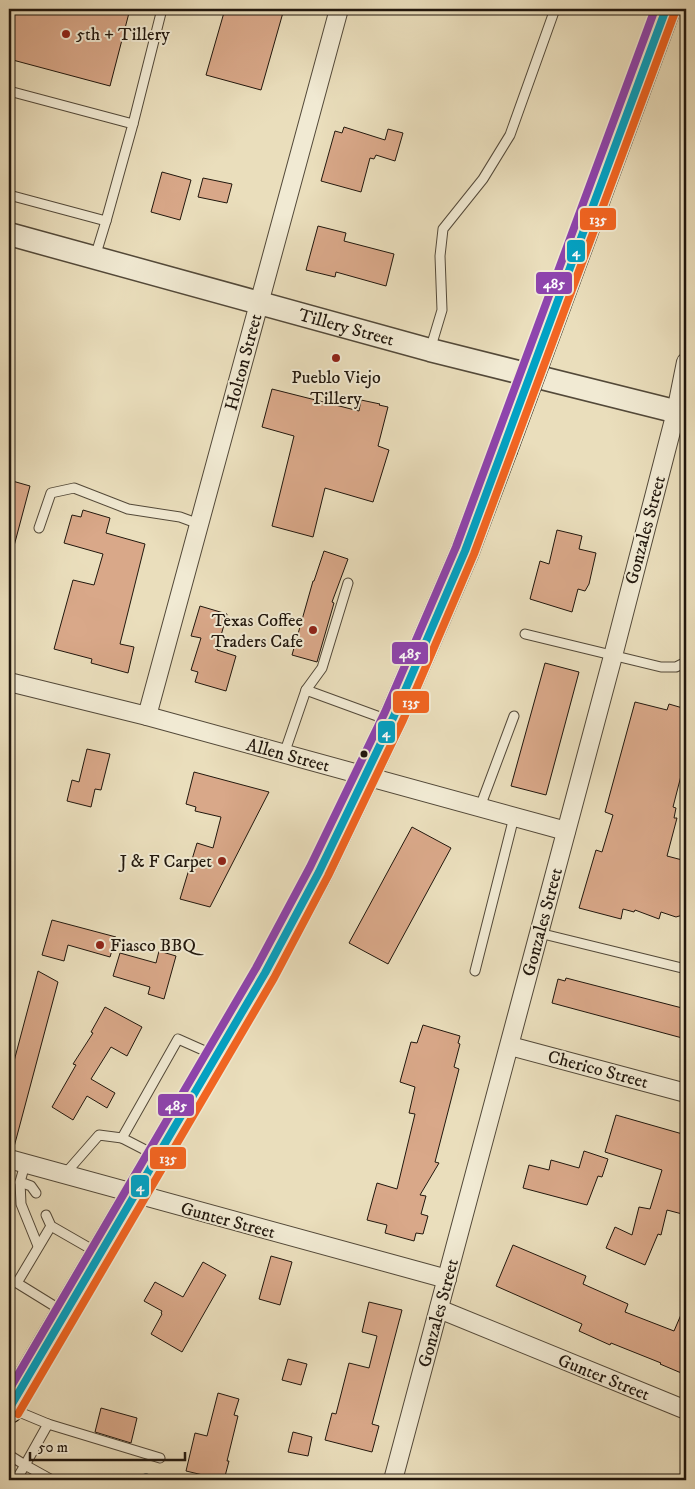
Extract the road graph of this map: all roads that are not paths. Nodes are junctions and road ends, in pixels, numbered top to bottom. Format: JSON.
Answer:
{"nodes":[{"id":1,"x":162,"y":9,"type":"edge"},
{"id":2,"x":339,"y":9,"type":"edge"},
{"id":3,"x":555,"y":9,"type":"edge"},
{"id":4,"x":666,"y":9,"type":"edge"},
{"id":5,"x":9,"y":91,"type":"edge"},
{"id":6,"x":133,"y":124,"type":"junction"},
{"id":7,"x":9,"y":195,"type":"edge"},
{"id":8,"x":106,"y":221,"type":"junction"},
{"id":9,"x":9,"y":234,"type":"edge"},
{"id":10,"x":95,"y":258,"type":"junction"},
{"id":11,"x":260,"y":302,"type":"junction"},
{"id":12,"x":430,"y":350,"type":"junction"},
{"id":13,"x":686,"y":362,"type":"edge"},
{"id":14,"x":681,"y":413,"type":"edge"},
{"id":15,"x":199,"y":524,"type":"junction"},
{"id":16,"x":39,"y":528,"type":"dead end"},
{"id":17,"x":348,"y":583,"type":"dead end"},
{"id":18,"x":525,"y":634,"type":"dead end"},
{"id":19,"x":613,"y":656,"type":"junction"},
{"id":20,"x":686,"y":662,"type":"edge"},
{"id":21,"x":9,"y":682,"type":"edge"},
{"id":22,"x":306,"y":690,"type":"junction"},
{"id":23,"x":147,"y":716,"type":"junction"},
{"id":24,"x":514,"y":716,"type":"dead end"},
{"id":25,"x":391,"y":722,"type":"junction"},
{"id":26,"x":284,"y":754,"type":"junction"},
{"id":27,"x":366,"y":775,"type":"junction"},
{"id":28,"x":480,"y":808,"type":"junction"},
{"id":29,"x":514,"y":817,"type":"junction"},
{"id":30,"x":566,"y":831,"type":"junction"},
{"id":31,"x":539,"y":933,"type":"junction"},
{"id":32,"x":686,"y":969,"type":"edge"},
{"id":33,"x":475,"y":971,"type":"dead end"},
{"id":34,"x":510,"y":1046,"type":"junction"},
{"id":35,"x":216,"y":1056,"type":"junction"},
{"id":36,"x":686,"y":1093,"type":"edge"},
{"id":37,"x":122,"y":1138,"type":"junction"},
{"id":38,"x":158,"y":1156,"type":"junction"},
{"id":39,"x":17,"y":1162,"type":"edge"},
{"id":40,"x":64,"y":1175,"type":"junction"},
{"id":41,"x":20,"y":1182,"type":"junction"},
{"id":42,"x":36,"y":1193,"type":"dead end"},
{"id":43,"x":136,"y":1195,"type":"junction"},
{"id":44,"x":46,"y":1215,"type":"dead end"},
{"id":45,"x":51,"y":1226,"type":"junction"},
{"id":46,"x":38,"y":1246,"type":"junction"},
{"id":47,"x":100,"y":1254,"type":"junction"},
{"id":48,"x":447,"y":1280,"type":"junction"},
{"id":49,"x":439,"y":1309,"type":"junction"},
{"id":50,"x":66,"y":1313,"type":"junction"},
{"id":51,"x":9,"y":1409,"type":"edge"},
{"id":52,"x":686,"y":1410,"type":"edge"},
{"id":53,"x":48,"y":1424,"type":"junction"},
{"id":54,"x":9,"y":1455,"type":"edge"},
{"id":55,"x":160,"y":1458,"type":"dead end"},
{"id":56,"x":25,"y":1465,"type":"junction"},
{"id":57,"x":16,"y":1480,"type":"edge"},
{"id":58,"x":52,"y":1480,"type":"edge"},
{"id":59,"x":393,"y":1480,"type":"edge"}],
"edges":[{"from":1,"to":6,"type":"lane"},
{"from":2,"to":11,"type":"street","name":"Holton Street"},
{"from":3,"to":12,"type":"lane"},
{"from":4,"to":25,"type":"main road","bridge":true},
{"from":5,"to":6,"type":"lane"},
{"from":6,"to":8,"type":"lane"},
{"from":7,"to":8,"type":"lane"},
{"from":8,"to":10,"type":"lane"},
{"from":9,"to":10,"type":"street","name":"Tillery Street"},
{"from":10,"to":11,"type":"street","name":"Tillery Street"},
{"from":11,"to":12,"type":"street","name":"Tillery Street"},
{"from":11,"to":15,"type":"street","name":"Holton Street"},
{"from":12,"to":14,"type":"street","name":"Tillery Street"},
{"from":13,"to":14,"type":"street","name":"Gonzales Street"},
{"from":14,"to":19,"type":"street","name":"Gonzales Street"},
{"from":15,"to":16,"type":"lane"},
{"from":15,"to":23,"type":"street","name":"Holton Street"},
{"from":17,"to":22,"type":"lane"},
{"from":18,"to":19,"type":"lane"},
{"from":19,"to":20,"type":"lane"},
{"from":19,"to":30,"type":"street","name":"Gonzales Street"},
{"from":21,"to":23,"type":"street","name":"Allen Street"},
{"from":22,"to":25,"type":"lane"},
{"from":22,"to":26,"type":"lane"},
{"from":23,"to":26,"type":"street","name":"Allen Street"},
{"from":24,"to":28,"type":"lane"},
{"from":25,"to":27,"type":"main road"},
{"from":26,"to":27,"type":"street","name":"Allen Street"},
{"from":27,"to":28,"type":"street","name":"Allen Street"},
{"from":27,"to":35,"type":"main road"},
{"from":28,"to":29,"type":"street","name":"Allen Street"},
{"from":29,"to":30,"type":"street","name":"Allen Street"},
{"from":29,"to":33,"type":"lane"},
{"from":30,"to":31,"type":"street","name":"Gonzales Street"},
{"from":31,"to":32,"type":"lane"},
{"from":31,"to":34,"type":"street","name":"Gonzales Street"},
{"from":34,"to":36,"type":"street","name":"Cherico Street"},
{"from":34,"to":48,"type":"street","name":"Gonzales Street"},
{"from":35,"to":37,"type":"lane"},
{"from":35,"to":38,"type":"main road"},
{"from":37,"to":38,"type":"lane"},
{"from":37,"to":40,"type":"lane"},
{"from":38,"to":43,"type":"main road"},
{"from":39,"to":40,"type":"street","name":"Gunter Street"},
{"from":39,"to":41,"type":"lane"},
{"from":40,"to":43,"type":"street","name":"Gunter Street"},
{"from":41,"to":42,"type":"lane"},
{"from":41,"to":46,"type":"lane"},
{"from":43,"to":47,"type":"main road"},
{"from":43,"to":48,"type":"street","name":"Gunter Street"},
{"from":44,"to":45,"type":"lane"},
{"from":45,"to":46,"type":"lane"},
{"from":45,"to":47,"type":"lane"},
{"from":46,"to":50,"type":"lane"},
{"from":47,"to":50,"type":"main road"},
{"from":48,"to":49,"type":"street","name":"Gonzales Street"},
{"from":49,"to":52,"type":"street","name":"Gunter Street"},
{"from":49,"to":59,"type":"street","name":"Gonzales Street"},
{"from":50,"to":51,"type":"main road"},
{"from":51,"to":53,"type":"lane"},
{"from":53,"to":55,"type":"lane"},
{"from":53,"to":56,"type":"lane"},
{"from":54,"to":56,"type":"lane"},
{"from":56,"to":57,"type":"lane"},
{"from":56,"to":58,"type":"lane"}]}
